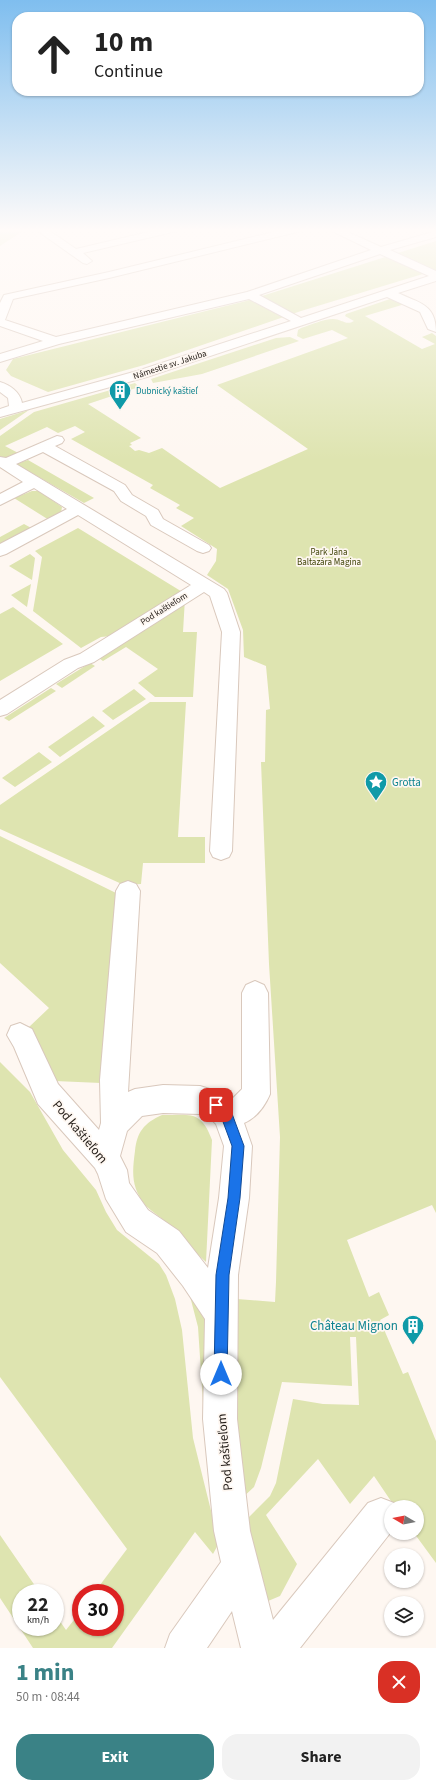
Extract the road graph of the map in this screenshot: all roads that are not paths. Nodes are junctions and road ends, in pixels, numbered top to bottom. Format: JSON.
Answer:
{"nodes":[{"id":1,"x":5,"y":306,"type":"edge"},
{"id":2,"x":204,"y":306,"type":"edge"},
{"id":3,"x":271,"y":306,"type":"edge"},
{"id":4,"x":349,"y":306,"type":"edge"},
{"id":5,"x":416,"y":306,"type":"edge"},
{"id":6,"x":0,"y":318,"type":"edge"},
{"id":7,"x":0,"y":322,"type":"edge"},
{"id":8,"x":301,"y":322,"type":"junction"},
{"id":9,"x":436,"y":328,"type":"edge"},
{"id":10,"x":55,"y":341,"type":"junction"},
{"id":11,"x":0,"y":358,"type":"edge"},
{"id":12,"x":0,"y":386,"type":"edge"},
{"id":13,"x":16,"y":408,"type":"junction"},
{"id":14,"x":0,"y":413,"type":"edge"},
{"id":15,"x":58,"y":439,"type":"dead end"},
{"id":16,"x":43,"y":446,"type":"junction"},
{"id":17,"x":2,"y":463,"type":"edge"},
{"id":18,"x":34,"y":482,"type":"junction"},
{"id":19,"x":0,"y":500,"type":"edge"},
{"id":20,"x":78,"y":509,"type":"junction"},
{"id":21,"x":203,"y":548,"type":"dead end"},
{"id":22,"x":0,"y":551,"type":"edge"},
{"id":23,"x":203,"y":585,"type":"junction"},
{"id":24,"x":0,"y":709,"type":"edge"},
{"id":25,"x":220,"y":851,"type":"dead end"},
{"id":26,"x":128,"y":891,"type":"dead end"},
{"id":27,"x":255,"y":993,"type":"dead end"},
{"id":28,"x":20,"y":1035,"type":"dead end"},
{"id":29,"x":227,"y":1115,"type":"junction"},
{"id":30,"x":115,"y":1123,"type":"junction"},
{"id":31,"x":105,"y":1158,"type":"junction"},
{"id":32,"x":221,"y":1315,"type":"junction"},
{"id":33,"x":381,"y":1516,"type":"dead end"},
{"id":34,"x":240,"y":1566,"type":"junction"},
{"id":35,"x":184,"y":1648,"type":"edge"},
{"id":36,"x":260,"y":1648,"type":"edge"},
{"id":37,"x":275,"y":1648,"type":"edge"}],
"edges":[{"from":1,"to":6,"type":"street"},
{"from":2,"to":10,"type":"street"},
{"from":3,"to":8,"type":"street"},
{"from":4,"to":8,"type":"street","name":"Námestie sv. Jakuba"},
{"from":5,"to":9,"type":"street"},
{"from":7,"to":10,"type":"street"},
{"from":8,"to":13,"type":"street","name":"Námestie sv. Jakuba"},
{"from":10,"to":11,"type":"street"},
{"from":12,"to":13,"type":"street"},
{"from":13,"to":14,"type":"street"},
{"from":15,"to":16,"type":"street"},
{"from":16,"to":17,"type":"street"},
{"from":16,"to":21,"type":"street"},
{"from":17,"to":18,"type":"street","name":"Pod kaštieľom"},
{"from":18,"to":19,"type":"street"},
{"from":18,"to":20,"type":"street","name":"Pod kaštieľom"},
{"from":20,"to":22,"type":"street"},
{"from":20,"to":23,"type":"street","name":"Pod kaštieľom"},
{"from":23,"to":24,"type":"street","name":"Pod kaštieľom"},
{"from":23,"to":25,"type":"street"},
{"from":26,"to":30,"type":"street"},
{"from":27,"to":29,"type":"street"},
{"from":28,"to":31,"type":"street","name":"Pod kaštieľom"},
{"from":29,"to":30,"type":"street"},
{"from":29,"to":32,"type":"street"},
{"from":30,"to":31,"type":"street"},
{"from":31,"to":32,"type":"street","name":"Pod kaštieľom"},
{"from":32,"to":34,"type":"street","name":"Pod kaštieľom"},
{"from":33,"to":37,"type":"street"},
{"from":34,"to":35,"type":"street"},
{"from":34,"to":36,"type":"street","name":"Pod kaštieľom"}]}
